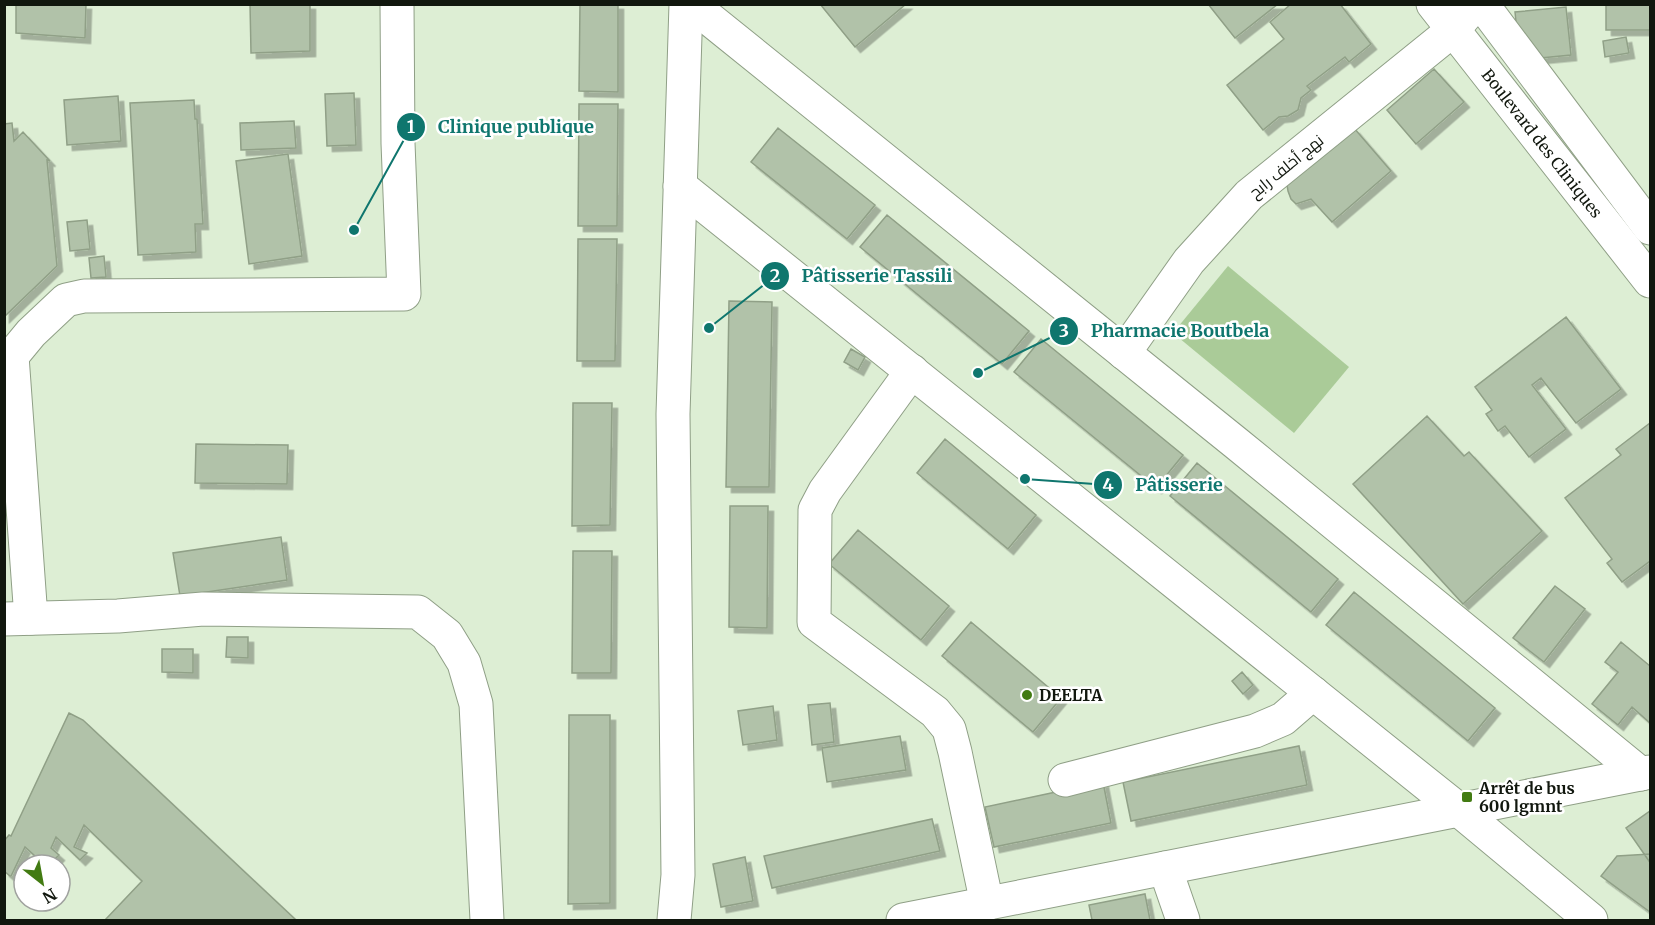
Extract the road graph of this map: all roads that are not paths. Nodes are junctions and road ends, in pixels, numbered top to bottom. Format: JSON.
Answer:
{"nodes":[{"id":1,"x":397,"y":4,"type":"edge"},
{"id":2,"x":689,"y":4,"type":"edge"},
{"id":3,"x":1434,"y":4,"type":"edge"},
{"id":4,"x":1475,"y":4,"type":"edge"},
{"id":5,"x":1482,"y":4,"type":"edge"},
{"id":6,"x":1453,"y":30,"type":"junction"},
{"id":7,"x":680,"y":186,"type":"junction"},
{"id":8,"x":1650,"y":228,"type":"edge"},
{"id":9,"x":1646,"y":263,"type":"edge"},
{"id":10,"x":1124,"y":353,"type":"junction"},
{"id":11,"x":8,"y":357,"type":"edge"},
{"id":12,"x":912,"y":371,"type":"junction"},
{"id":13,"x":18,"y":619,"type":"edge"},
{"id":14,"x":1313,"y":693,"type":"junction"},
{"id":15,"x":1646,"y":773,"type":"edge"},
{"id":16,"x":1065,"y":780,"type":"dead end"},
{"id":17,"x":1459,"y":810,"type":"junction"},
{"id":18,"x":1166,"y":868,"type":"junction"},
{"id":19,"x":987,"y":904,"type":"junction"},
{"id":20,"x":487,"y":921,"type":"edge"},
{"id":21,"x":674,"y":921,"type":"edge"},
{"id":22,"x":903,"y":921,"type":"edge"},
{"id":23,"x":1183,"y":921,"type":"edge"},
{"id":24,"x":1591,"y":921,"type":"edge"}],
"edges":[{"from":1,"to":11,"type":"street"},
{"from":2,"to":7,"type":"street"},
{"from":2,"to":10,"type":"street"},
{"from":3,"to":6,"type":"street","name":"Boulevard des Cliniques"},
{"from":4,"to":6,"type":"street","name":"نهج أخلف رابح"},
{"from":5,"to":8,"type":"street","name":"Boulevard des Cliniques"},
{"from":6,"to":9,"type":"street","name":"Boulevard des Cliniques"},
{"from":6,"to":10,"type":"street","name":"نهج أخلف رابح"},
{"from":7,"to":12,"type":"street"},
{"from":7,"to":21,"type":"street"},
{"from":10,"to":15,"type":"street"},
{"from":11,"to":13,"type":"street"},
{"from":12,"to":14,"type":"street"},
{"from":12,"to":19,"type":"street"},
{"from":13,"to":20,"type":"street"},
{"from":14,"to":16,"type":"street"},
{"from":14,"to":17,"type":"street"},
{"from":15,"to":17,"type":"street"},
{"from":17,"to":18,"type":"street"},
{"from":17,"to":24,"type":"street"},
{"from":18,"to":19,"type":"street"},
{"from":18,"to":23,"type":"street"},
{"from":19,"to":22,"type":"street"}]}
